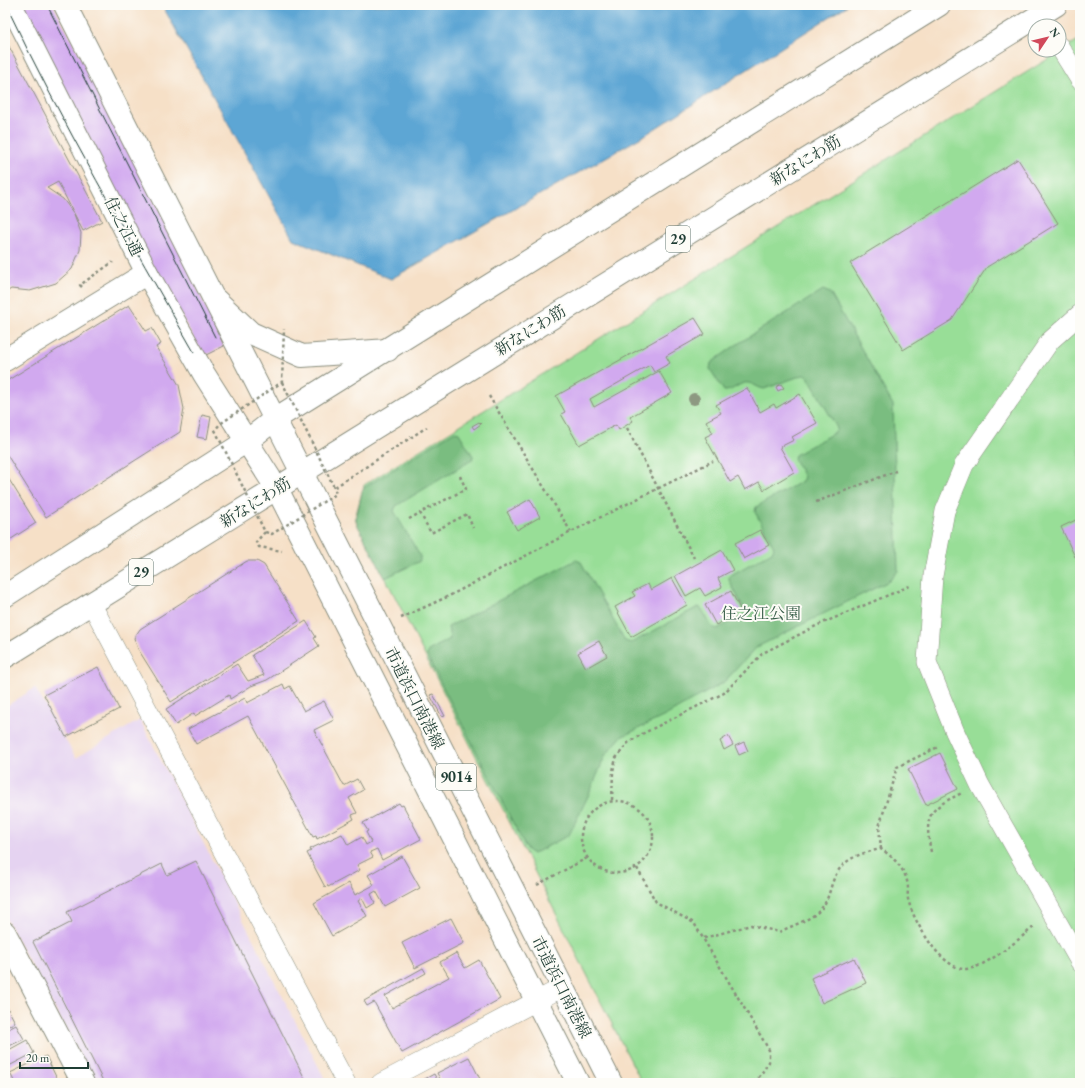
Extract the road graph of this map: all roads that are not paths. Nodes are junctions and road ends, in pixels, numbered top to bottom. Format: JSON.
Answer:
{"nodes":[{"id":1,"x":11,"y":5,"type":"edge"},
{"id":2,"x":65,"y":5,"type":"edge"},
{"id":3,"x":939,"y":5,"type":"edge"},
{"id":4,"x":1056,"y":5,"type":"edge"},
{"id":5,"x":1066,"y":58,"type":"edge"},
{"id":6,"x":1080,"y":80,"type":"edge"},
{"id":7,"x":148,"y":273,"type":"junction"},
{"id":8,"x":210,"y":295,"type":"junction"},
{"id":9,"x":1080,"y":314,"type":"edge"},
{"id":10,"x":388,"y":350,"type":"junction"},
{"id":11,"x":5,"y":360,"type":"edge"},
{"id":12,"x":275,"y":419,"type":"junction"},
{"id":13,"x":247,"y":441,"type":"junction"},
{"id":14,"x":301,"y":472,"type":"junction"},
{"id":15,"x":277,"y":489,"type":"junction"},
{"id":16,"x":5,"y":596,"type":"edge"},
{"id":17,"x":91,"y":603,"type":"junction"},
{"id":18,"x":5,"y":657,"type":"edge"},
{"id":19,"x":5,"y":933,"type":"edge"},
{"id":20,"x":1080,"y":962,"type":"edge"},
{"id":21,"x":563,"y":987,"type":"junction"},
{"id":22,"x":537,"y":1000,"type":"junction"},
{"id":23,"x":82,"y":1083,"type":"edge"},
{"id":24,"x":346,"y":1083,"type":"edge"},
{"id":25,"x":380,"y":1083,"type":"edge"},
{"id":26,"x":578,"y":1083,"type":"edge"},
{"id":27,"x":611,"y":1083,"type":"edge"}],
"edges":[{"from":1,"to":7,"type":"main road","name":"住之江通"},
{"from":2,"to":8,"type":"main road"},
{"from":3,"to":10,"type":"main road"},
{"from":4,"to":14,"type":"main road","name":"新なにわ筋","number":"29"},
{"from":5,"to":6,"type":"street"},
{"from":7,"to":11,"type":"main road"},
{"from":7,"to":13,"type":"main road","name":"住之江通"},
{"from":8,"to":10,"type":"main road"},
{"from":8,"to":12,"type":"main road"},
{"from":9,"to":20,"type":"street"},
{"from":10,"to":12,"type":"main road"},
{"from":12,"to":13,"type":"main road"},
{"from":12,"to":14,"type":"main road","name":"市道浜口南港線","number":"9014"},
{"from":13,"to":15,"type":"main road","name":"市道浜口南港線","number":"9014"},
{"from":13,"to":16,"type":"main road"},
{"from":14,"to":15,"type":"main road","name":"新なにわ筋","number":"29"},
{"from":14,"to":21,"type":"main road","name":"市道浜口南港線","number":"9014"},
{"from":15,"to":17,"type":"main road","name":"新なにわ筋","number":"29"},
{"from":15,"to":22,"type":"main road","name":"市道浜口南港線","number":"9014"},
{"from":17,"to":18,"type":"main road","name":"新なにわ筋","number":"29"},
{"from":17,"to":24,"type":"street"},
{"from":19,"to":23,"type":"main road"},
{"from":21,"to":22,"type":"street"},
{"from":21,"to":27,"type":"main road","name":"市道浜口南港線","number":"9014"},
{"from":22,"to":25,"type":"street"},
{"from":22,"to":26,"type":"main road","name":"市道浜口南港線","number":"9014"}]}
